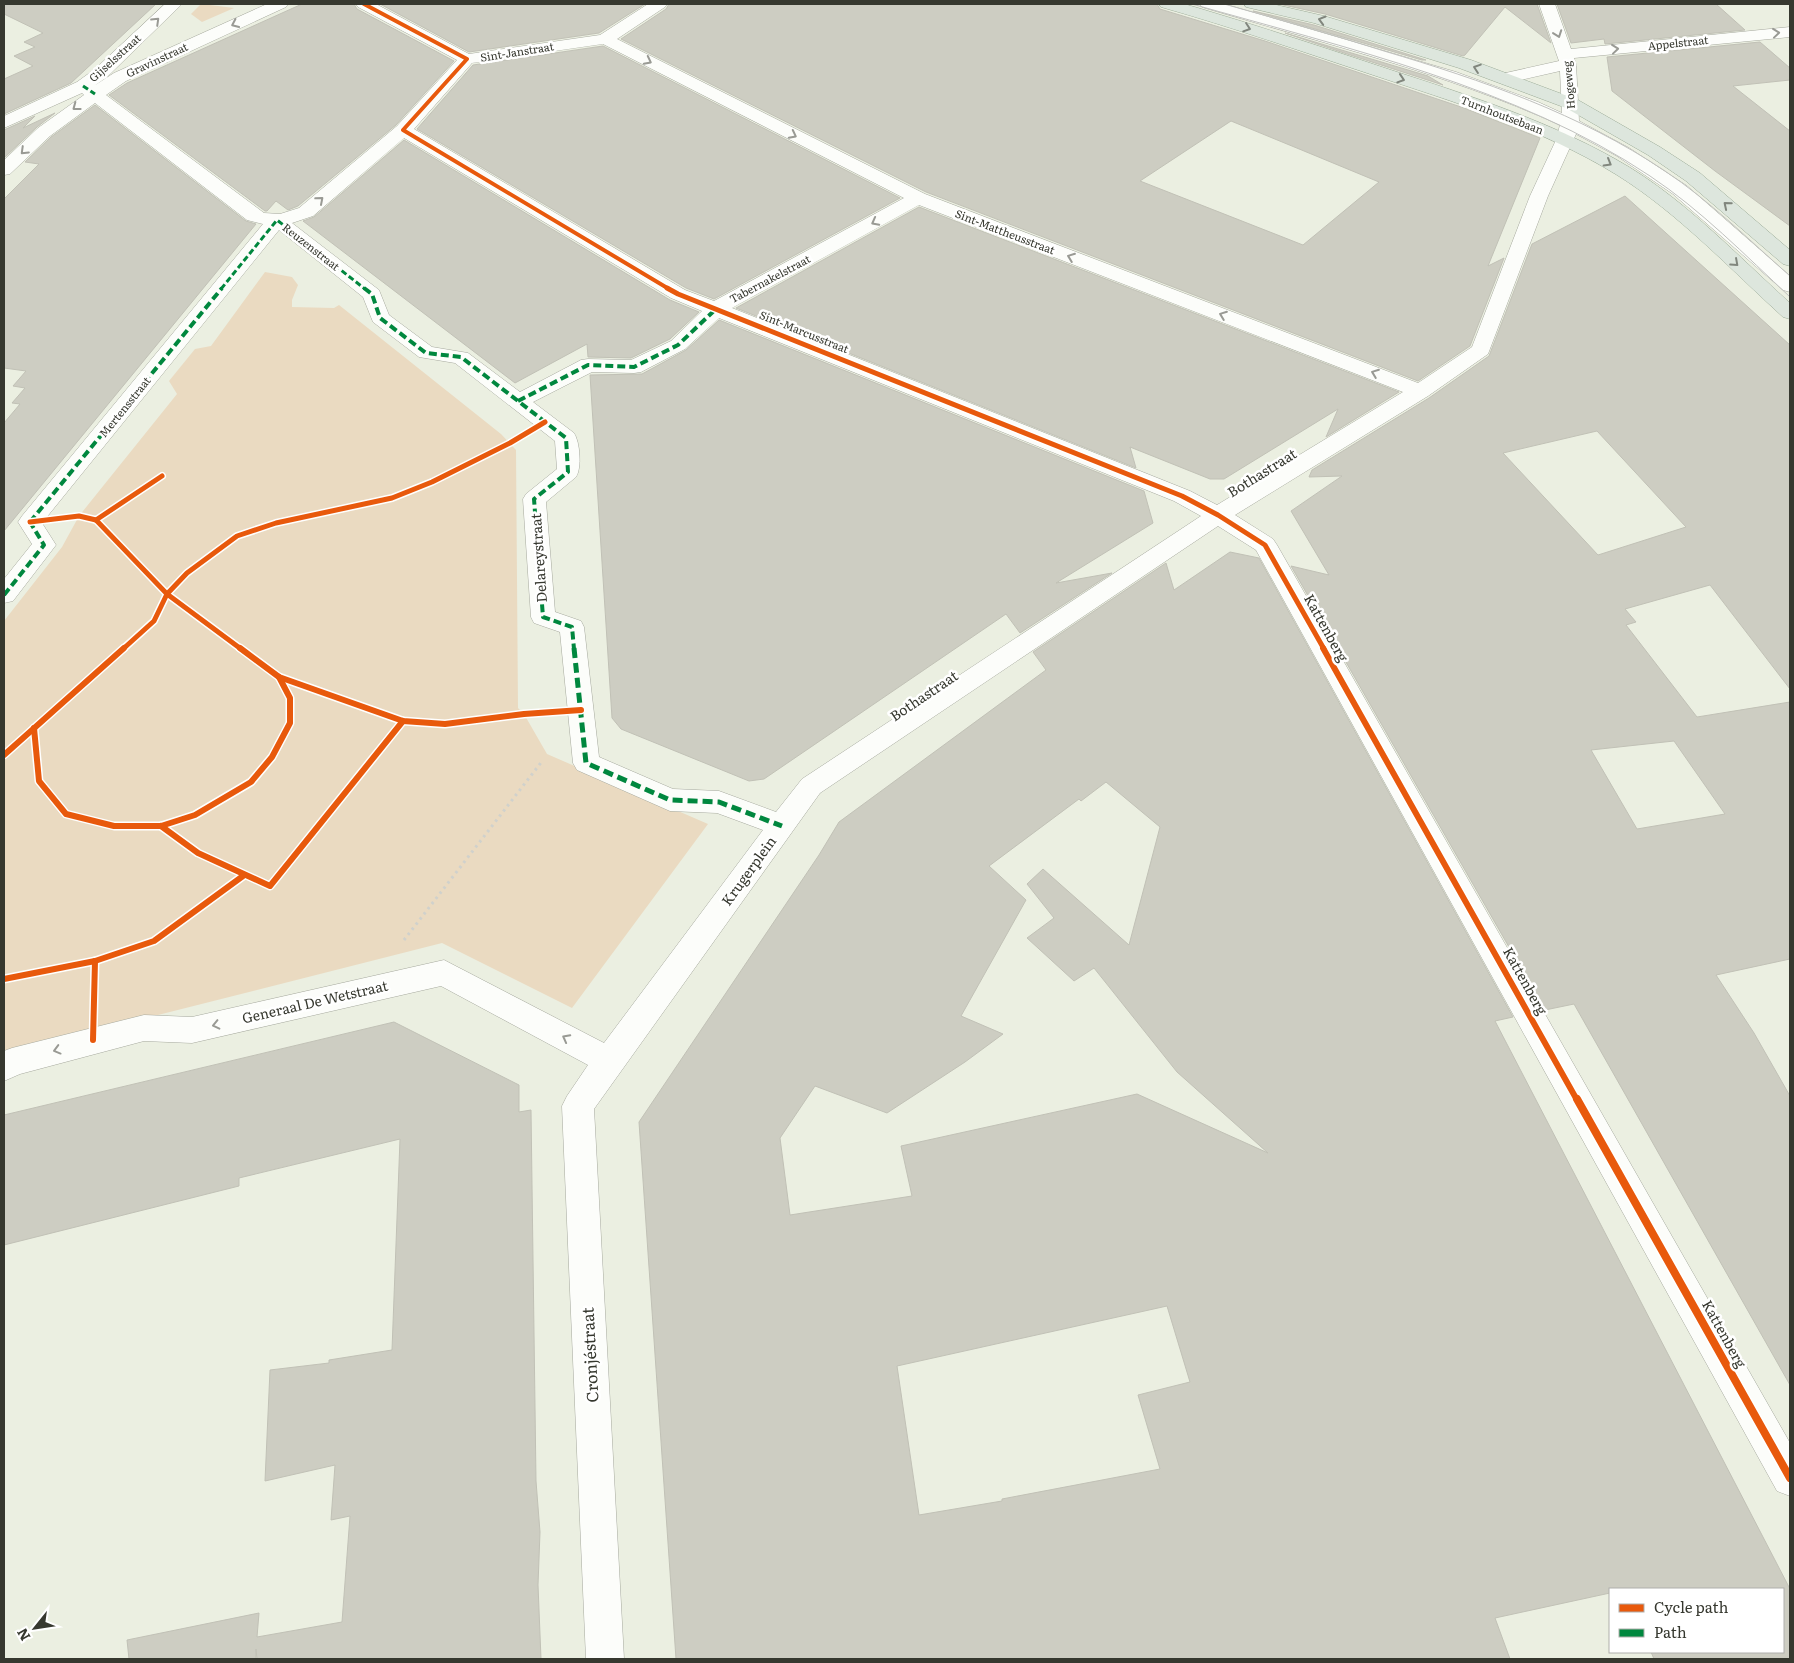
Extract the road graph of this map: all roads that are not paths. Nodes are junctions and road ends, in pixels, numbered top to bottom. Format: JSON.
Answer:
{"nodes":[{"id":1,"x":174,"y":4,"type":"edge"},
{"id":2,"x":280,"y":4,"type":"edge"},
{"id":3,"x":364,"y":4,"type":"edge"},
{"id":4,"x":659,"y":4,"type":"edge"},
{"id":5,"x":1167,"y":4,"type":"edge"},
{"id":6,"x":1208,"y":4,"type":"edge"},
{"id":7,"x":1252,"y":4,"type":"edge"},
{"id":8,"x":1547,"y":4,"type":"edge"},
{"id":9,"x":1790,"y":32,"type":"edge"},
{"id":10,"x":605,"y":39,"type":"junction"},
{"id":11,"x":1567,"y":59,"type":"junction"},
{"id":12,"x":467,"y":60,"type":"junction"},
{"id":13,"x":1507,"y":78,"type":"junction"},
{"id":14,"x":89,"y":90,"type":"junction"},
{"id":15,"x":1572,"y":104,"type":"junction"},
{"id":16,"x":4,"y":123,"type":"edge"},
{"id":17,"x":403,"y":130,"type":"junction"},
{"id":18,"x":1567,"y":131,"type":"junction"},
{"id":19,"x":4,"y":170,"type":"edge"},
{"id":20,"x":918,"y":198,"type":"junction"},
{"id":21,"x":277,"y":220,"type":"junction"},
{"id":22,"x":1790,"y":260,"type":"edge"},
{"id":23,"x":1790,"y":286,"type":"edge"},
{"id":24,"x":717,"y":308,"type":"junction"},
{"id":25,"x":1790,"y":313,"type":"edge"},
{"id":26,"x":1420,"y":390,"type":"junction"},
{"id":27,"x":518,"y":401,"type":"junction"},
{"id":28,"x":1218,"y":515,"type":"junction"},
{"id":29,"x":4,"y":595,"type":"edge"},
{"id":30,"x":586,"y":763,"type":"joint"},
{"id":31,"x":782,"y":826,"type":"junction"},
{"id":32,"x":609,"y":1061,"type":"junction"},
{"id":33,"x":4,"y":1067,"type":"edge"},
{"id":34,"x":1790,"y":1478,"type":"edge"},
{"id":35,"x":605,"y":1659,"type":"edge"}],
"edges":[{"from":14,"to":1,"type":"street","name":"Gijselsstraat","one_way":true},
{"from":2,"to":14,"type":"street","name":"Gravinstraat","one_way":true},
{"from":3,"to":12,"type":"street"},
{"from":4,"to":10,"type":"street","name":"Sint-Janstraat"},
{"from":5,"to":18,"type":"main road","name":"Turnhoutsebaan","one_way":true},
{"from":6,"to":18,"type":"street"},
{"from":13,"to":7,"type":"main road","one_way":true},
{"from":8,"to":11,"type":"street","name":"Hogeweg","one_way":true},
{"from":11,"to":9,"type":"street","name":"Appelstraat","one_way":true},
{"from":10,"to":12,"type":"street","name":"Sint-Janstraat"},
{"from":10,"to":20,"type":"street","name":"Sint-Mattheusstraat","one_way":true},
{"from":11,"to":13,"type":"street"},
{"from":11,"to":15,"type":"street","name":"Hogeweg"},
{"from":12,"to":17,"type":"street","name":"Sint-Janstraat"},
{"from":13,"to":15,"type":"main road"},
{"from":14,"to":16,"type":"street","name":"Gijselsstraat"},
{"from":14,"to":19,"type":"street","name":"Gravinstraat","one_way":true},
{"from":14,"to":21,"type":"street","name":"Reuzenstraat"},
{"from":15,"to":18,"type":"street","name":"Hogeweg"},
{"from":22,"to":15,"type":"main road","one_way":true},
{"from":21,"to":17,"type":"street","name":"Sint-Janstraat","one_way":true},
{"from":17,"to":24,"type":"street","name":"Sint-Marcusstraat"},
{"from":18,"to":23,"type":"street"},
{"from":18,"to":25,"type":"main road","name":"Turnhoutsebaan","one_way":true},
{"from":18,"to":26,"type":"street","name":"Bothastraat"},
{"from":20,"to":24,"type":"street","name":"Tabernakelstraat","one_way":true},
{"from":26,"to":20,"type":"street","name":"Sint-Mattheusstraat","one_way":true},
{"from":21,"to":27,"type":"street","name":"Reuzenstraat"},
{"from":21,"to":29,"type":"street","name":"Mertensstraat"},
{"from":24,"to":27,"type":"street","name":"Tabernakelstraat"},
{"from":24,"to":28,"type":"street","name":"Sint-Marcusstraat"},
{"from":26,"to":28,"type":"street","name":"Bothastraat"},
{"from":27,"to":30,"type":"street","name":"Delareystraat"},
{"from":28,"to":31,"type":"street","name":"Bothastraat"},
{"from":28,"to":34,"type":"street","name":"Kattenberg"},
{"from":30,"to":31,"type":"street","name":"Krugerplein"},
{"from":31,"to":32,"type":"street","name":"Krugerplein"},
{"from":32,"to":33,"type":"street","name":"Generaal De Wetstraat","one_way":true},
{"from":32,"to":35,"type":"street","name":"Cronjéstraat"}]}
